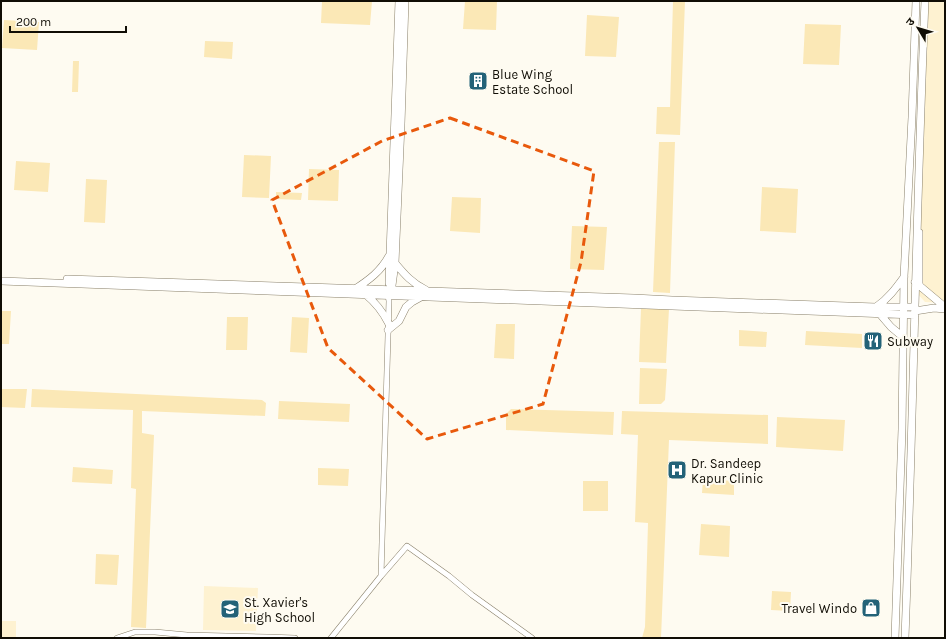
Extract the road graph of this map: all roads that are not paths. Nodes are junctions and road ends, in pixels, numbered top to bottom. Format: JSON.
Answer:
{"nodes":[{"id":1,"x":399,"y":1,"type":"edge"},
{"id":2,"x":405,"y":1,"type":"edge"},
{"id":3,"x":916,"y":1,"type":"edge"},
{"id":4,"x":926,"y":1,"type":"edge"},
{"id":5,"x":390,"y":253,"type":"junction"},
{"id":6,"x":395,"y":263,"type":"junction"},
{"id":7,"x":1,"y":277,"type":"edge"},
{"id":8,"x":904,"y":277,"type":"junction"},
{"id":9,"x":1,"y":281,"type":"edge"},
{"id":10,"x":917,"y":284,"type":"junction"},
{"id":11,"x":355,"y":289,"type":"junction"},
{"id":12,"x":365,"y":294,"type":"junction"},
{"id":13,"x":390,"y":294,"type":"junction"},
{"id":14,"x":425,"y":294,"type":"junction"},
{"id":15,"x":945,"y":308,"type":"edge"},
{"id":16,"x":877,"y":310,"type":"junction"},
{"id":17,"x":903,"y":310,"type":"junction"},
{"id":18,"x":915,"y":311,"type":"junction"},
{"id":19,"x":388,"y":327,"type":"junction"},
{"id":20,"x":903,"y":337,"type":"junction"},
{"id":21,"x":381,"y":576,"type":"junction"},
{"id":22,"x":117,"y":638,"type":"edge"},
{"id":23,"x":295,"y":638,"type":"edge"},
{"id":24,"x":331,"y":638,"type":"edge"},
{"id":25,"x":532,"y":638,"type":"edge"},
{"id":26,"x":895,"y":638,"type":"edge"},
{"id":27,"x":905,"y":638,"type":"edge"}],
"edges":[{"from":1,"to":5,"type":"main road"},
{"from":2,"to":6,"type":"main road"},
{"from":3,"to":8,"type":"main road"},
{"from":4,"to":10,"type":"main road"},
{"from":5,"to":11,"type":"main road"},
{"from":5,"to":13,"type":"main road"},
{"from":6,"to":13,"type":"main road"},
{"from":6,"to":14,"type":"main road"},
{"from":7,"to":11,"type":"main road"},
{"from":8,"to":16,"type":"main road"},
{"from":8,"to":17,"type":"main road"},
{"from":9,"to":12,"type":"main road"},
{"from":10,"to":15,"type":"main road"},
{"from":10,"to":18,"type":"main road"},
{"from":11,"to":13,"type":"main road"},
{"from":12,"to":13,"type":"main road"},
{"from":12,"to":19,"type":"main road"},
{"from":13,"to":14,"type":"main road"},
{"from":13,"to":19,"type":"street"},
{"from":14,"to":16,"type":"main road"},
{"from":14,"to":19,"type":"main road"},
{"from":15,"to":18,"type":"main road"},
{"from":16,"to":17,"type":"main road"},
{"from":16,"to":20,"type":"main road"},
{"from":17,"to":18,"type":"main road"},
{"from":17,"to":20,"type":"main road"},
{"from":18,"to":27,"type":"main road"},
{"from":19,"to":21,"type":"street"},
{"from":20,"to":26,"type":"main road"},
{"from":21,"to":24,"type":"street"},
{"from":21,"to":25,"type":"street"},
{"from":22,"to":23,"type":"street"}]}
